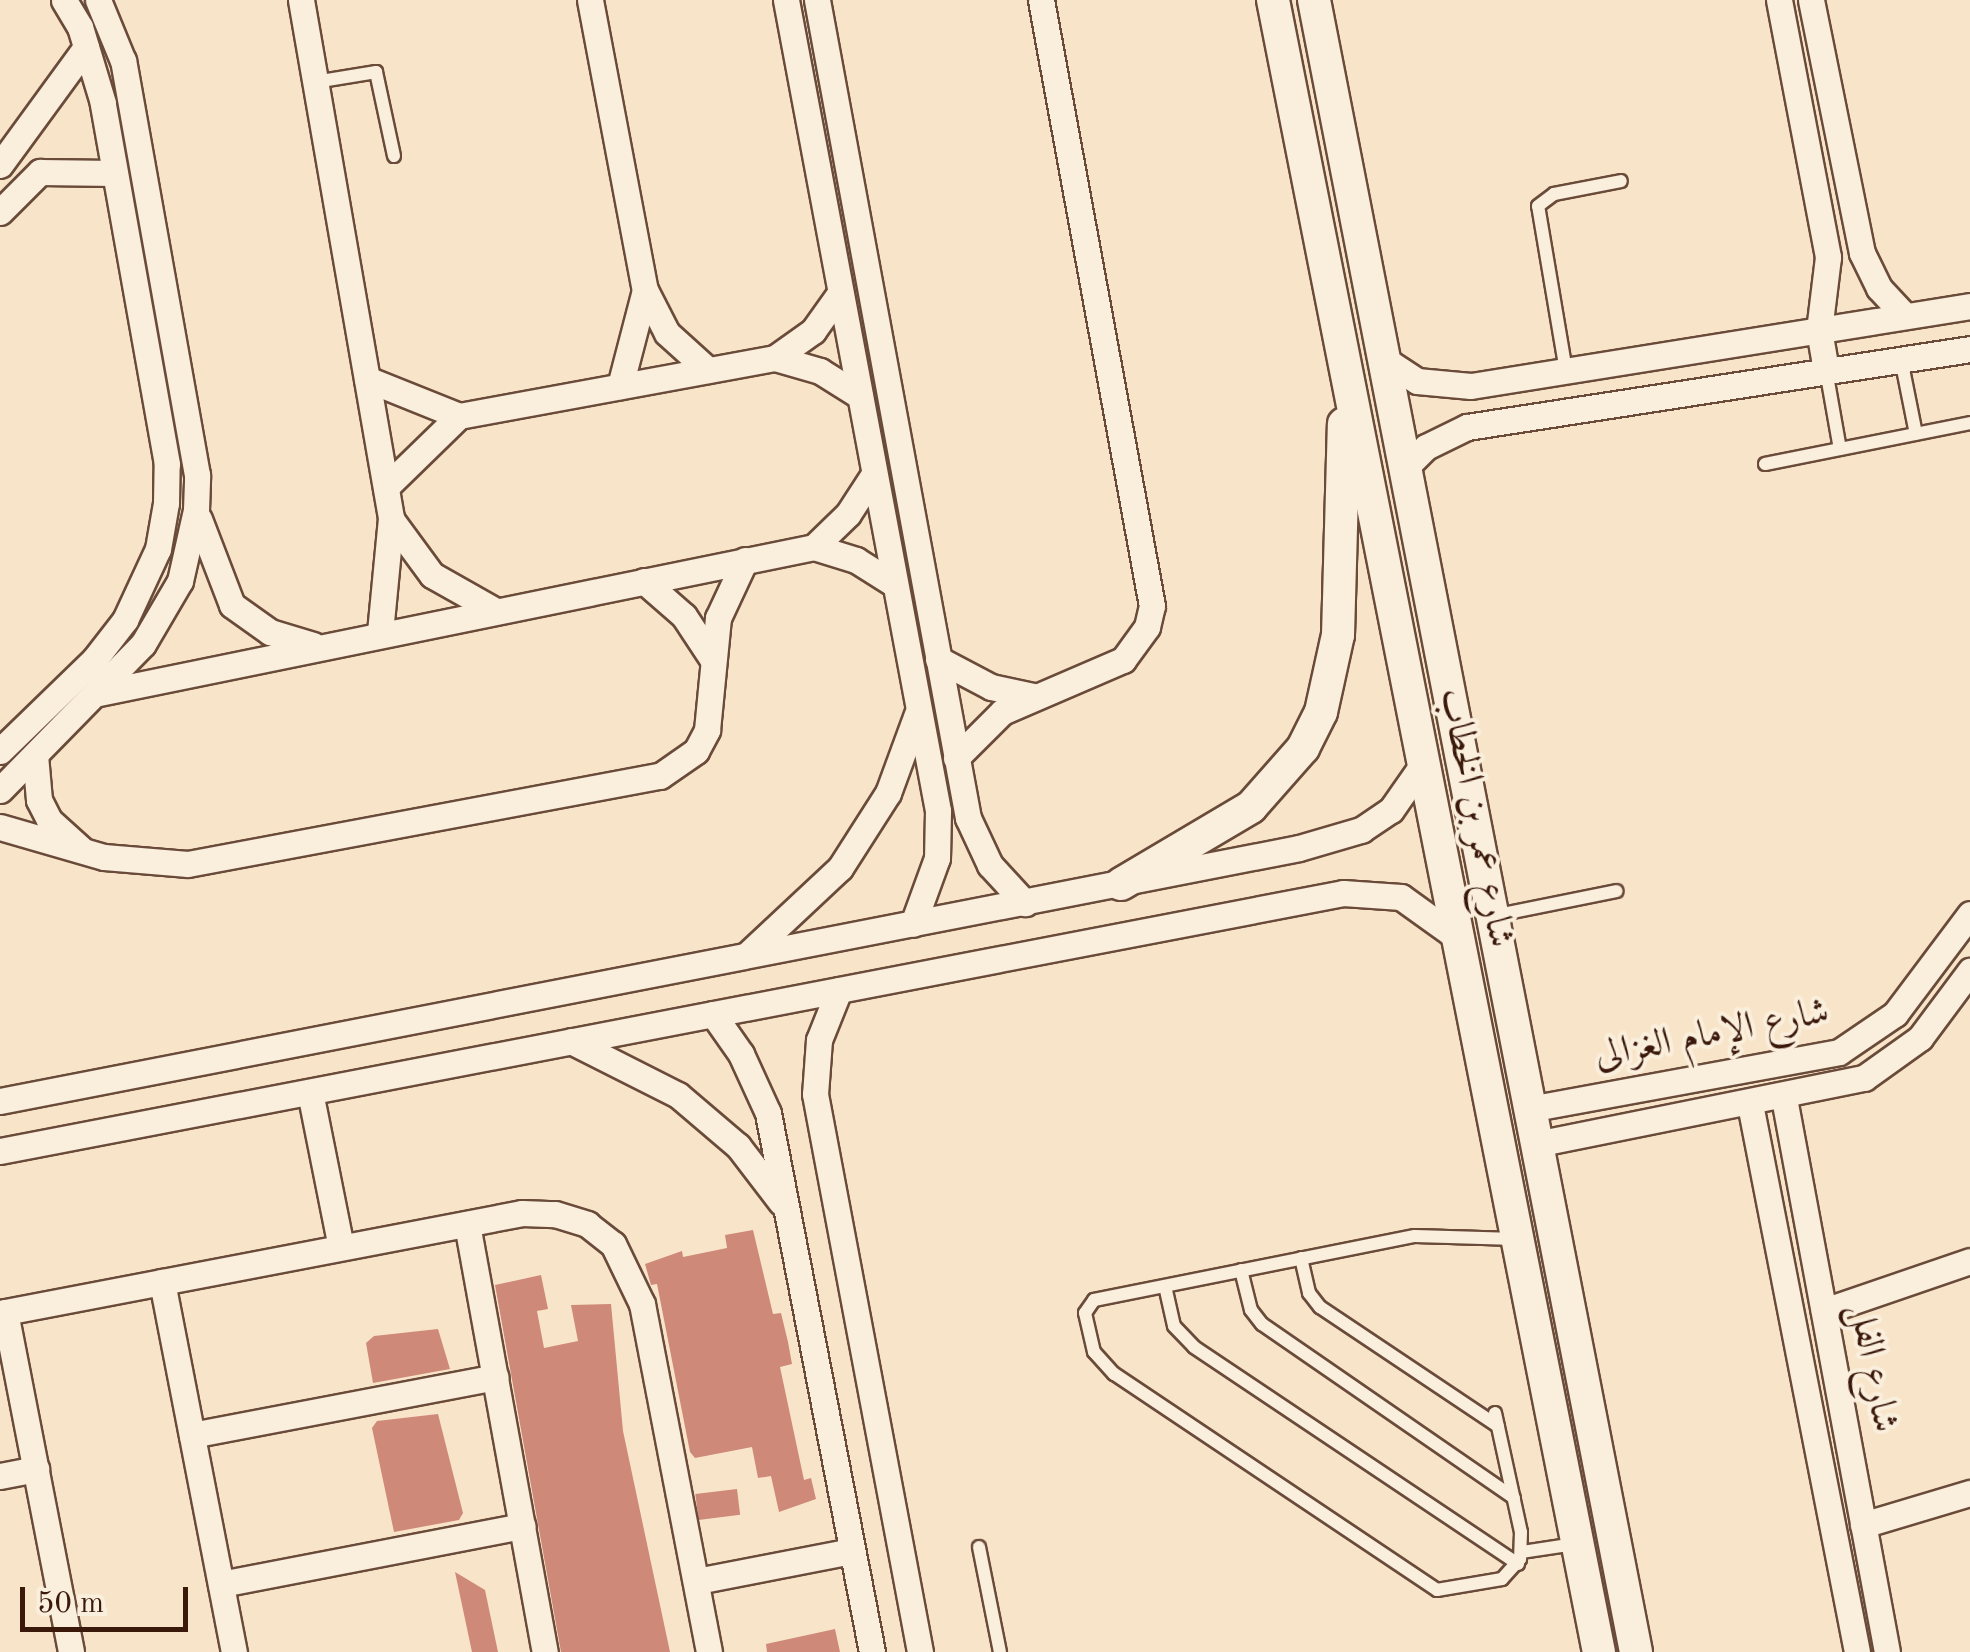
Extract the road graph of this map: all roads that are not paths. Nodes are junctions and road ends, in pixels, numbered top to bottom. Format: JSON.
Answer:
{"nodes":[{"id":1,"x":64,"y":0,"type":"edge"},
{"id":2,"x":98,"y":0,"type":"edge"},
{"id":3,"x":301,"y":0,"type":"edge"},
{"id":4,"x":590,"y":0,"type":"edge"},
{"id":5,"x":786,"y":0,"type":"edge"},
{"id":6,"x":816,"y":0,"type":"edge"},
{"id":7,"x":1041,"y":0,"type":"edge"},
{"id":8,"x":1273,"y":0,"type":"edge"},
{"id":9,"x":1314,"y":0,"type":"edge"},
{"id":10,"x":1779,"y":0,"type":"edge"},
{"id":11,"x":1811,"y":0,"type":"edge"},
{"id":12,"x":86,"y":47,"type":"junction"},
{"id":13,"x":1825,"y":71,"type":"junction"},
{"id":14,"x":1794,"y":77,"type":"junction"},
{"id":15,"x":314,"y":82,"type":"junction"},
{"id":16,"x":1340,"y":139,"type":"junction"},
{"id":17,"x":842,"y":140,"type":"junction"},
{"id":18,"x":813,"y":145,"type":"junction"},
{"id":19,"x":1302,"y":146,"type":"junction"},
{"id":20,"x":394,"y":156,"type":"dead end"},
{"id":21,"x":0,"y":165,"type":"edge"},
{"id":22,"x":114,"y":173,"type":"junction"},
{"id":23,"x":1620,"y":181,"type":"dead end"},
{"id":24,"x":0,"y":212,"type":"edge"},
{"id":25,"x":645,"y":290,"type":"junction"},
{"id":26,"x":840,"y":292,"type":"junction"},
{"id":27,"x":1970,"y":306,"type":"edge"},
{"id":28,"x":1905,"y":316,"type":"junction"},
{"id":29,"x":1820,"y":330,"type":"junction"},
{"id":30,"x":1970,"y":349,"type":"edge"},
{"id":31,"x":775,"y":358,"type":"junction"},
{"id":32,"x":1382,"y":358,"type":"junction"},
{"id":33,"x":1901,"y":359,"type":"junction"},
{"id":34,"x":708,"y":370,"type":"junction"},
{"id":35,"x":1826,"y":370,"type":"junction"},
{"id":36,"x":1566,"y":371,"type":"junction"},
{"id":37,"x":367,"y":379,"type":"junction"},
{"id":38,"x":1348,"y":379,"type":"junction"},
{"id":39,"x":620,"y":386,"type":"junction"},
{"id":40,"x":860,"y":396,"type":"junction"},
{"id":41,"x":459,"y":416,"type":"junction"},
{"id":42,"x":1970,"y":423,"type":"edge"},
{"id":43,"x":189,"y":431,"type":"junction"},
{"id":44,"x":1916,"y":434,"type":"junction"},
{"id":45,"x":162,"y":436,"type":"junction"},
{"id":46,"x":1840,"y":449,"type":"junction"},
{"id":47,"x":1765,"y":464,"type":"dead end"},
{"id":48,"x":1404,"y":470,"type":"junction"},
{"id":49,"x":874,"y":474,"type":"junction"},
{"id":50,"x":386,"y":487,"type":"junction"},
{"id":51,"x":196,"y":510,"type":"junction"},
{"id":52,"x":390,"y":518,"type":"junction"},
{"id":53,"x":814,"y":546,"type":"junction"},
{"id":54,"x":745,"y":560,"type":"junction"},
{"id":55,"x":644,"y":580,"type":"junction"},
{"id":56,"x":894,"y":584,"type":"junction"},
{"id":57,"x":494,"y":610,"type":"junction"},
{"id":58,"x":380,"y":633,"type":"junction"},
{"id":59,"x":318,"y":646,"type":"junction"},
{"id":60,"x":938,"y":659,"type":"junction"},
{"id":61,"x":713,"y":660,"type":"junction"},
{"id":62,"x":99,"y":692,"type":"junction"},
{"id":63,"x":1033,"y":696,"type":"junction"},
{"id":64,"x":918,"y":710,"type":"junction"},
{"id":65,"x":0,"y":750,"type":"edge"},
{"id":66,"x":35,"y":756,"type":"junction"},
{"id":67,"x":956,"y":758,"type":"junction"},
{"id":68,"x":1424,"y":764,"type":"junction"},
{"id":69,"x":0,"y":790,"type":"edge"},
{"id":70,"x":0,"y":827,"type":"edge"},
{"id":71,"x":85,"y":852,"type":"junction"},
{"id":72,"x":1122,"y":884,"type":"junction"},
{"id":73,"x":1617,"y":891,"type":"dead end"},
{"id":74,"x":1025,"y":903,"type":"junction"},
{"id":75,"x":1970,"y":914,"type":"edge"},
{"id":76,"x":1491,"y":916,"type":"junction"},
{"id":77,"x":913,"y":924,"type":"junction"},
{"id":78,"x":1458,"y":938,"type":"junction"},
{"id":79,"x":742,"y":958,"type":"junction"},
{"id":80,"x":1970,"y":971,"type":"edge"},
{"id":81,"x":1502,"y":975,"type":"junction"},
{"id":82,"x":1466,"y":982,"type":"junction"},
{"id":83,"x":840,"y":990,"type":"junction"},
{"id":84,"x":712,"y":1014,"type":"junction"},
{"id":85,"x":571,"y":1041,"type":"junction"},
{"id":86,"x":1517,"y":1046,"type":"junction"},
{"id":87,"x":1481,"y":1055,"type":"junction"},
{"id":88,"x":310,"y":1092,"type":"junction"},
{"id":89,"x":1784,"y":1098,"type":"junction"},
{"id":90,"x":0,"y":1101,"type":"edge"},
{"id":91,"x":1750,"y":1104,"type":"junction"},
{"id":92,"x":1529,"y":1109,"type":"junction"},
{"id":93,"x":1536,"y":1144,"type":"junction"},
{"id":94,"x":0,"y":1152,"type":"edge"},
{"id":95,"x":786,"y":1209,"type":"junction"},
{"id":96,"x":466,"y":1224,"type":"junction"},
{"id":97,"x":1517,"y":1239,"type":"junction"},
{"id":98,"x":340,"y":1247,"type":"junction"},
{"id":99,"x":1301,"y":1258,"type":"junction"},
{"id":100,"x":1970,"y":1261,"type":"edge"},
{"id":101,"x":1242,"y":1270,"type":"junction"},
{"id":102,"x":162,"y":1282,"type":"junction"},
{"id":103,"x":1165,"y":1286,"type":"junction"},
{"id":104,"x":1824,"y":1311,"type":"junction"},
{"id":105,"x":3,"y":1313,"type":"edge"},
{"id":106,"x":494,"y":1378,"type":"junction"},
{"id":107,"x":1588,"y":1412,"type":"junction"},
{"id":108,"x":1552,"y":1419,"type":"junction"},
{"id":109,"x":192,"y":1434,"type":"junction"},
{"id":110,"x":36,"y":1469,"type":"junction"},
{"id":111,"x":0,"y":1476,"type":"edge"},
{"id":112,"x":1970,"y":1493,"type":"edge"},
{"id":113,"x":1514,"y":1498,"type":"junction"},
{"id":114,"x":1864,"y":1525,"type":"junction"},
{"id":115,"x":522,"y":1526,"type":"junction"},
{"id":116,"x":1577,"y":1544,"type":"junction"},
{"id":117,"x":979,"y":1547,"type":"dead end"},
{"id":118,"x":852,"y":1551,"type":"junction"},
{"id":119,"x":1520,"y":1558,"type":"junction"},
{"id":120,"x":697,"y":1581,"type":"junction"},
{"id":121,"x":220,"y":1584,"type":"junction"},
{"id":122,"x":71,"y":1652,"type":"edge"},
{"id":123,"x":234,"y":1652,"type":"edge"},
{"id":124,"x":545,"y":1652,"type":"edge"},
{"id":125,"x":709,"y":1652,"type":"edge"},
{"id":126,"x":872,"y":1652,"type":"edge"},
{"id":127,"x":920,"y":1652,"type":"edge"},
{"id":128,"x":1000,"y":1652,"type":"edge"},
{"id":129,"x":1598,"y":1652,"type":"edge"},
{"id":130,"x":1636,"y":1652,"type":"edge"},
{"id":131,"x":1857,"y":1652,"type":"edge"},
{"id":132,"x":1887,"y":1652,"type":"edge"}],
"edges":[{"from":1,"to":12,"type":"street"},
{"from":2,"to":43,"type":"street"},
{"from":3,"to":15,"type":"street"},
{"from":4,"to":25,"type":"street"},
{"from":5,"to":18,"type":"street"},
{"from":6,"to":17,"type":"street"},
{"from":7,"to":63,"type":"street"},
{"from":8,"to":19,"type":"street","name":"شارع عمر بن الخطاب"},
{"from":9,"to":16,"type":"street","name":"شارع عمر بن الخطاب"},
{"from":10,"to":14,"type":"street"},
{"from":11,"to":13,"type":"street"},
{"from":12,"to":21,"type":"street"},
{"from":12,"to":22,"type":"street"},
{"from":13,"to":14,"type":"street"},
{"from":13,"to":28,"type":"street"},
{"from":14,"to":29,"type":"street"},
{"from":15,"to":20,"type":"lane"},
{"from":15,"to":37,"type":"street"},
{"from":16,"to":19,"type":"street"},
{"from":16,"to":32,"type":"street","name":"شارع عمر بن الخطاب"},
{"from":17,"to":18,"type":"street"},
{"from":17,"to":60,"type":"street"},
{"from":18,"to":26,"type":"street"},
{"from":19,"to":38,"type":"street","name":"شارع عمر بن الخطاب"},
{"from":22,"to":24,"type":"street"},
{"from":22,"to":45,"type":"street"},
{"from":23,"to":36,"type":"lane"},
{"from":25,"to":34,"type":"street"},
{"from":25,"to":39,"type":"street"},
{"from":26,"to":31,"type":"street"},
{"from":26,"to":40,"type":"street"},
{"from":27,"to":28,"type":"street"},
{"from":28,"to":29,"type":"street"},
{"from":29,"to":35,"type":"street"},
{"from":29,"to":36,"type":"street"},
{"from":30,"to":33,"type":"street"},
{"from":31,"to":34,"type":"street"},
{"from":31,"to":40,"type":"street"},
{"from":32,"to":36,"type":"street"},
{"from":32,"to":48,"type":"street","name":"شارع عمر بن الخطاب"},
{"from":33,"to":35,"type":"street"},
{"from":33,"to":44,"type":"lane"},
{"from":34,"to":39,"type":"street"},
{"from":35,"to":46,"type":"lane"},
{"from":35,"to":48,"type":"street"},
{"from":37,"to":41,"type":"street"},
{"from":37,"to":50,"type":"street"},
{"from":38,"to":68,"type":"street","name":"شارع عمر بن الخطاب"},
{"from":38,"to":72,"type":"street"},
{"from":39,"to":41,"type":"street"},
{"from":40,"to":49,"type":"street"},
{"from":41,"to":50,"type":"street"},
{"from":42,"to":44,"type":"lane"},
{"from":43,"to":45,"type":"street"},
{"from":43,"to":51,"type":"street"},
{"from":44,"to":46,"type":"lane"},
{"from":45,"to":65,"type":"street"},
{"from":46,"to":47,"type":"lane"},
{"from":48,"to":76,"type":"street","name":"شارع عمر بن الخطاب"},
{"from":49,"to":53,"type":"street"},
{"from":49,"to":56,"type":"street"},
{"from":50,"to":52,"type":"street"},
{"from":51,"to":59,"type":"street"},
{"from":51,"to":62,"type":"street"},
{"from":52,"to":57,"type":"street"},
{"from":52,"to":58,"type":"street"},
{"from":53,"to":54,"type":"street"},
{"from":53,"to":56,"type":"street"},
{"from":54,"to":55,"type":"street"},
{"from":54,"to":61,"type":"street"},
{"from":55,"to":57,"type":"street"},
{"from":55,"to":61,"type":"street"},
{"from":56,"to":64,"type":"street"},
{"from":57,"to":58,"type":"street"},
{"from":58,"to":59,"type":"street"},
{"from":59,"to":62,"type":"street"},
{"from":60,"to":63,"type":"street"},
{"from":60,"to":67,"type":"street"},
{"from":61,"to":71,"type":"street"},
{"from":62,"to":66,"type":"street"},
{"from":63,"to":67,"type":"street"},
{"from":64,"to":77,"type":"street"},
{"from":64,"to":79,"type":"street"},
{"from":66,"to":69,"type":"street"},
{"from":66,"to":71,"type":"street"},
{"from":67,"to":74,"type":"street"},
{"from":68,"to":72,"type":"street"},
{"from":68,"to":78,"type":"street","name":"شارع عمر بن الخطاب"},
{"from":70,"to":71,"type":"street"},
{"from":72,"to":74,"type":"street"},
{"from":73,"to":76,"type":"lane"},
{"from":74,"to":77,"type":"street"},
{"from":75,"to":92,"type":"street","name":"شارع الإمام الغزالى"},
{"from":76,"to":81,"type":"street","name":"شارع عمر بن الخطاب"},
{"from":77,"to":79,"type":"street"},
{"from":78,"to":82,"type":"street","name":"شارع عمر بن الخطاب"},
{"from":78,"to":83,"type":"street"},
{"from":79,"to":90,"type":"street"},
{"from":80,"to":89,"type":"street","name":"شارع الإمام الغزالى"},
{"from":81,"to":82,"type":"street"},
{"from":81,"to":86,"type":"street","name":"شارع عمر بن الخطاب"},
{"from":82,"to":87,"type":"street","name":"شارع عمر بن الخطاب"},
{"from":83,"to":84,"type":"street"},
{"from":83,"to":127,"type":"street"},
{"from":84,"to":85,"type":"street"},
{"from":84,"to":95,"type":"street"},
{"from":85,"to":88,"type":"street"},
{"from":85,"to":95,"type":"street"},
{"from":86,"to":87,"type":"street"},
{"from":86,"to":92,"type":"street","name":"شارع عمر بن الخطاب"},
{"from":87,"to":97,"type":"street","name":"شارع عمر بن الخطاب"},
{"from":88,"to":94,"type":"street"},
{"from":88,"to":98,"type":"street"},
{"from":89,"to":91,"type":"street","name":"شارع الإمام الغزالى"},
{"from":89,"to":104,"type":"street","name":"شارع الفل"},
{"from":91,"to":93,"type":"street","name":"شارع الإمام الغزالى"},
{"from":91,"to":131,"type":"street","name":"شارع الفل"},
{"from":92,"to":93,"type":"street","name":"شارع عمر بن الخطاب"},
{"from":93,"to":107,"type":"street","name":"شارع عمر بن الخطاب"},
{"from":95,"to":118,"type":"street"},
{"from":96,"to":98,"type":"street"},
{"from":96,"to":106,"type":"street"},
{"from":96,"to":120,"type":"street"},
{"from":97,"to":99,"type":"lane"},
{"from":97,"to":108,"type":"street","name":"شارع عمر بن الخطاب"},
{"from":98,"to":102,"type":"street"},
{"from":99,"to":101,"type":"lane"},
{"from":99,"to":113,"type":"lane"},
{"from":100,"to":104,"type":"street"},
{"from":101,"to":103,"type":"lane"},
{"from":101,"to":113,"type":"lane"},
{"from":102,"to":105,"type":"street"},
{"from":102,"to":109,"type":"street"},
{"from":103,"to":119,"type":"lane"},
{"from":103,"to":119,"type":"lane"},
{"from":104,"to":114,"type":"street","name":"شارع الفل"},
{"from":105,"to":110,"type":"street"},
{"from":106,"to":109,"type":"street"},
{"from":106,"to":115,"type":"street"},
{"from":107,"to":108,"type":"street"},
{"from":107,"to":130,"type":"street","name":"شارع عمر بن الخطاب"},
{"from":108,"to":116,"type":"street","name":"شارع عمر بن الخطاب"},
{"from":109,"to":121,"type":"street"},
{"from":110,"to":111,"type":"street"},
{"from":110,"to":122,"type":"street"},
{"from":112,"to":114,"type":"street"},
{"from":113,"to":119,"type":"lane"},
{"from":114,"to":132,"type":"street","name":"شارع الفل"},
{"from":115,"to":121,"type":"street"},
{"from":115,"to":124,"type":"street"},
{"from":116,"to":119,"type":"lane"},
{"from":116,"to":129,"type":"street","name":"شارع عمر بن الخطاب"},
{"from":117,"to":128,"type":"lane"},
{"from":118,"to":120,"type":"street"},
{"from":118,"to":126,"type":"street"},
{"from":120,"to":125,"type":"street"},
{"from":121,"to":123,"type":"street"}]}
